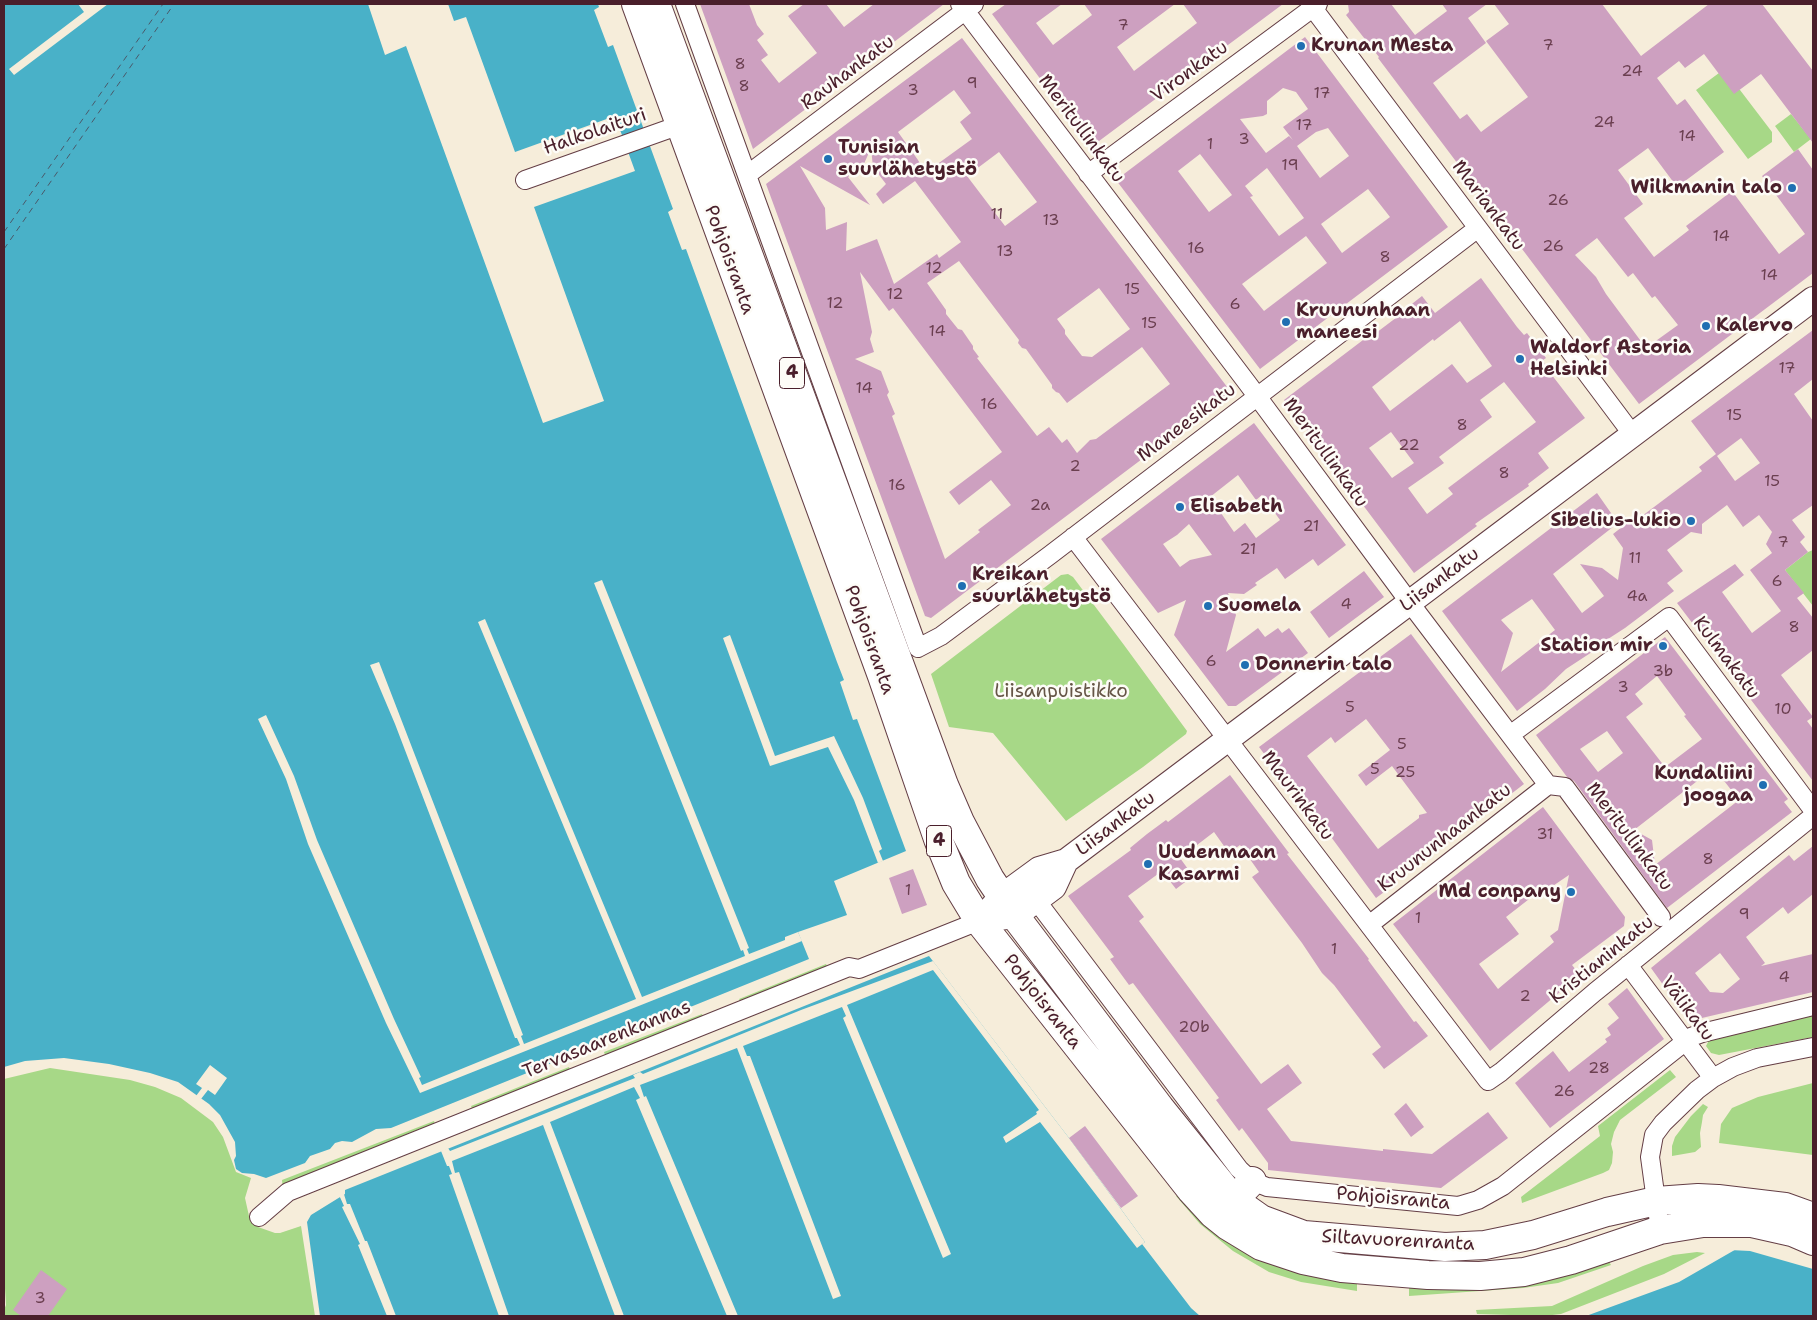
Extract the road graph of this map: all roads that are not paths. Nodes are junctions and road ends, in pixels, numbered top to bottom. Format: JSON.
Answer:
{"nodes":[{"id":1,"x":636,"y":4,"type":"edge"},
{"id":2,"x":656,"y":4,"type":"edge"},
{"id":3,"x":685,"y":4,"type":"edge"},
{"id":4,"x":1313,"y":5,"type":"edge"},
{"id":5,"x":967,"y":6,"type":"edge"},
{"id":6,"x":680,"y":124,"type":"junction"},
{"id":7,"x":1088,"y":174,"type":"junction"},
{"id":8,"x":747,"y":175,"type":"junction"},
{"id":9,"x":525,"y":180,"type":"dead end"},
{"id":10,"x":1478,"y":228,"type":"junction"},
{"id":11,"x":1813,"y":299,"type":"edge"},
{"id":12,"x":1257,"y":396,"type":"junction"},
{"id":13,"x":1632,"y":435,"type":"junction"},
{"id":14,"x":1073,"y":537,"type":"junction"},
{"id":15,"x":1410,"y":603,"type":"junction"},
{"id":16,"x":1510,"y":734,"type":"junction"},
{"id":17,"x":1228,"y":740,"type":"junction"},
{"id":18,"x":1548,"y":785,"type":"junction"},
{"id":19,"x":1813,"y":810,"type":"edge"},
{"id":20,"x":1813,"y":816,"type":"edge"},
{"id":21,"x":1066,"y":861,"type":"junction"},
{"id":22,"x":1017,"y":904,"type":"junction"},
{"id":23,"x":1661,"y":917,"type":"dead end"},
{"id":24,"x":978,"y":921,"type":"junction"},
{"id":25,"x":1369,"y":924,"type":"junction"},
{"id":26,"x":1628,"y":965,"type":"junction"},
{"id":27,"x":1813,"y":1006,"type":"edge"},
{"id":28,"x":1685,"y":1041,"type":"junction"},
{"id":29,"x":1813,"y":1047,"type":"edge"},
{"id":30,"x":1713,"y":1078,"type":"junction"},
{"id":31,"x":1488,"y":1081,"type":"joint"},
{"id":32,"x":1233,"y":1198,"type":"junction"},
{"id":33,"x":1656,"y":1201,"type":"junction"},
{"id":34,"x":259,"y":1217,"type":"dead end"},
{"id":35,"x":1813,"y":1217,"type":"edge"},
{"id":36,"x":1660,"y":1230,"type":"junction"},
{"id":37,"x":1813,"y":1241,"type":"edge"}],
"edges":[{"from":1,"to":6,"type":"main road","name":"Pohjoisranta","number":"4"},
{"from":2,"to":22,"type":"main road","name":"Pohjoisranta","number":"4"},
{"from":3,"to":8,"type":"street"},
{"from":4,"to":7,"type":"street","name":"Vironkatu"},
{"from":4,"to":10,"type":"street","name":"Mariankatu"},
{"from":5,"to":7,"type":"street","name":"Meritullinkatu"},
{"from":5,"to":8,"type":"street","name":"Rauhankatu"},
{"from":6,"to":9,"type":"street","name":"Halkolaituri"},
{"from":6,"to":24,"type":"main road","name":"Pohjoisranta","number":"4"},
{"from":7,"to":12,"type":"street","name":"Meritullinkatu"},
{"from":8,"to":14,"type":"street","name":"Maneesikatu"},
{"from":10,"to":12,"type":"street","name":"Maneesikatu"},
{"from":10,"to":13,"type":"street","name":"Mariankatu"},
{"from":11,"to":13,"type":"street","name":"Liisankatu"},
{"from":12,"to":14,"type":"street","name":"Maneesikatu"},
{"from":12,"to":15,"type":"street","name":"Meritullinkatu"},
{"from":13,"to":15,"type":"street","name":"Liisankatu"},
{"from":14,"to":17,"type":"street","name":"Maurinkatu"},
{"from":15,"to":16,"type":"street","name":"Meritullinkatu"},
{"from":15,"to":17,"type":"street","name":"Liisankatu"},
{"from":16,"to":18,"type":"street","name":"Meritullinkatu"},
{"from":16,"to":19,"type":"street","name":"Kulmakatu"},
{"from":17,"to":21,"type":"street","name":"Liisankatu"},
{"from":17,"to":25,"type":"street","name":"Maurinkatu"},
{"from":18,"to":23,"type":"street","name":"Meritullinkatu"},
{"from":18,"to":25,"type":"street","name":"Kruununhaankatu"},
{"from":20,"to":26,"type":"street","name":"Kristianinkatu"},
{"from":21,"to":22,"type":"street","name":"Liisankatu"},
{"from":21,"to":22,"type":"street","name":"Liisankatu"},
{"from":22,"to":24,"type":"street","name":"Liisankatu"},
{"from":22,"to":32,"type":"main road","name":"Pohjoisranta"},
{"from":24,"to":32,"type":"main road","name":"Pohjoisranta"},
{"from":24,"to":34,"type":"street","name":"Tervasaarenkannas"},
{"from":25,"to":31,"type":"street","name":"Maurinkatu"},
{"from":26,"to":28,"type":"street","name":"Välikatu"},
{"from":26,"to":31,"type":"street","name":"Kristianinkatu"},
{"from":27,"to":28,"type":"street","name":"Pohjoisranta"},
{"from":28,"to":30,"type":"street","name":"Välikatu"},
{"from":28,"to":32,"type":"street","name":"Pohjoisranta"},
{"from":29,"to":30,"type":"street"},
{"from":30,"to":33,"type":"street"},
{"from":32,"to":33,"type":"main road","name":"Siltavuorenranta"},
{"from":32,"to":36,"type":"main road","name":"Siltavuorenranta"},
{"from":33,"to":35,"type":"main road","name":"Siltavuorenranta"},
{"from":33,"to":36,"type":"street"},
{"from":36,"to":37,"type":"main road","name":"Siltavuorenranta"}]}
